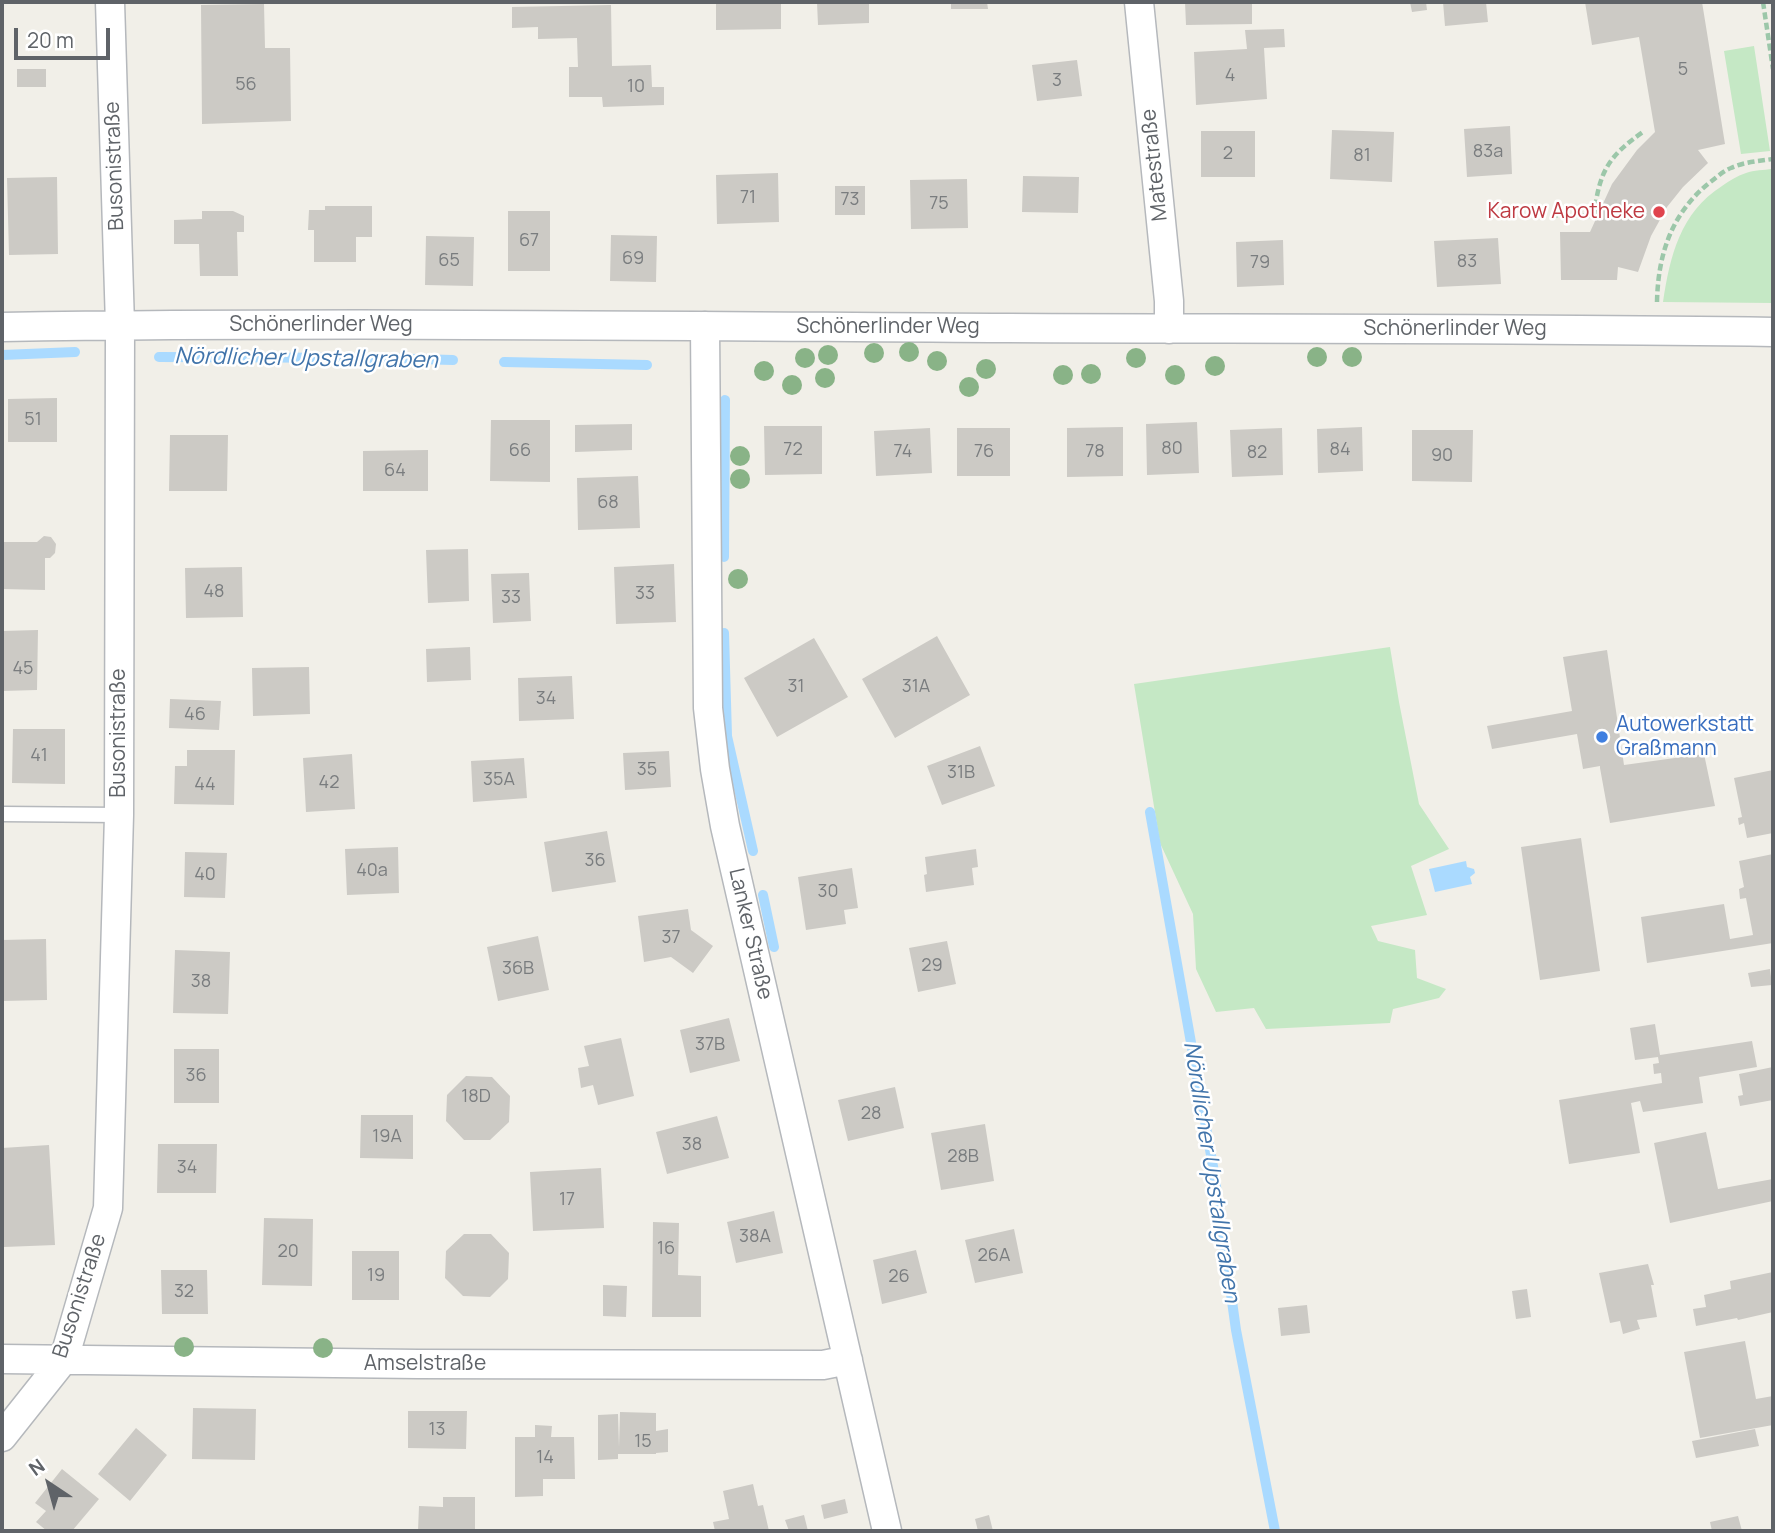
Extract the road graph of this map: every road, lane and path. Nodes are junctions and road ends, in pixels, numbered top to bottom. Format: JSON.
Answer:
{"nodes":[{"id":1,"x":110,"y":2,"type":"edge"},
{"id":2,"x":1139,"y":2,"type":"edge"},
{"id":3,"x":1763,"y":2,"type":"edge"},
{"id":4,"x":1773,"y":69,"type":"edge"},
{"id":5,"x":1643,"y":132,"type":"dead end"},
{"id":6,"x":1773,"y":159,"type":"edge"},
{"id":7,"x":1552,"y":215,"type":"dead end"},
{"id":8,"x":120,"y":325,"type":"junction"},
{"id":9,"x":705,"y":326,"type":"junction"},
{"id":10,"x":2,"y":327,"type":"edge"},
{"id":11,"x":1169,"y":329,"type":"junction"},
{"id":12,"x":1660,"y":330,"type":"junction"},
{"id":13,"x":1773,"y":332,"type":"edge"},
{"id":14,"x":2,"y":814,"type":"edge"},
{"id":15,"x":119,"y":815,"type":"junction"},
{"id":16,"x":2,"y":1359,"type":"edge"},
{"id":17,"x":64,"y":1359,"type":"junction"},
{"id":18,"x":848,"y":1360,"type":"junction"},
{"id":19,"x":2,"y":1437,"type":"edge"},
{"id":20,"x":887,"y":1531,"type":"edge"}],
"edges":[{"from":1,"to":8,"type":"street","name":"Busonistraße"},
{"from":2,"to":11,"type":"street","name":"Matestraße"},
{"from":3,"to":4,"type":"path"},
{"from":5,"to":7,"type":"path"},
{"from":6,"to":12,"type":"path"},
{"from":8,"to":9,"type":"street","name":"Schönerlinder Weg"},
{"from":8,"to":10,"type":"street","name":"Schönerlinder Weg"},
{"from":8,"to":15,"type":"street","name":"Busonistraße"},
{"from":9,"to":11,"type":"street","name":"Schönerlinder Weg"},
{"from":9,"to":18,"type":"street","name":"Lanker Straße"},
{"from":11,"to":12,"type":"street","name":"Schönerlinder Weg"},
{"from":12,"to":13,"type":"street","name":"Schönerlinder Weg"},
{"from":14,"to":15,"type":"lane"},
{"from":15,"to":17,"type":"street","name":"Busonistraße"},
{"from":16,"to":17,"type":"street","name":"Amselstraße"},
{"from":17,"to":18,"type":"street","name":"Amselstraße"},
{"from":17,"to":19,"type":"street","name":"Busonistraße"},
{"from":18,"to":20,"type":"street","name":"Lanker Straße"}]}
